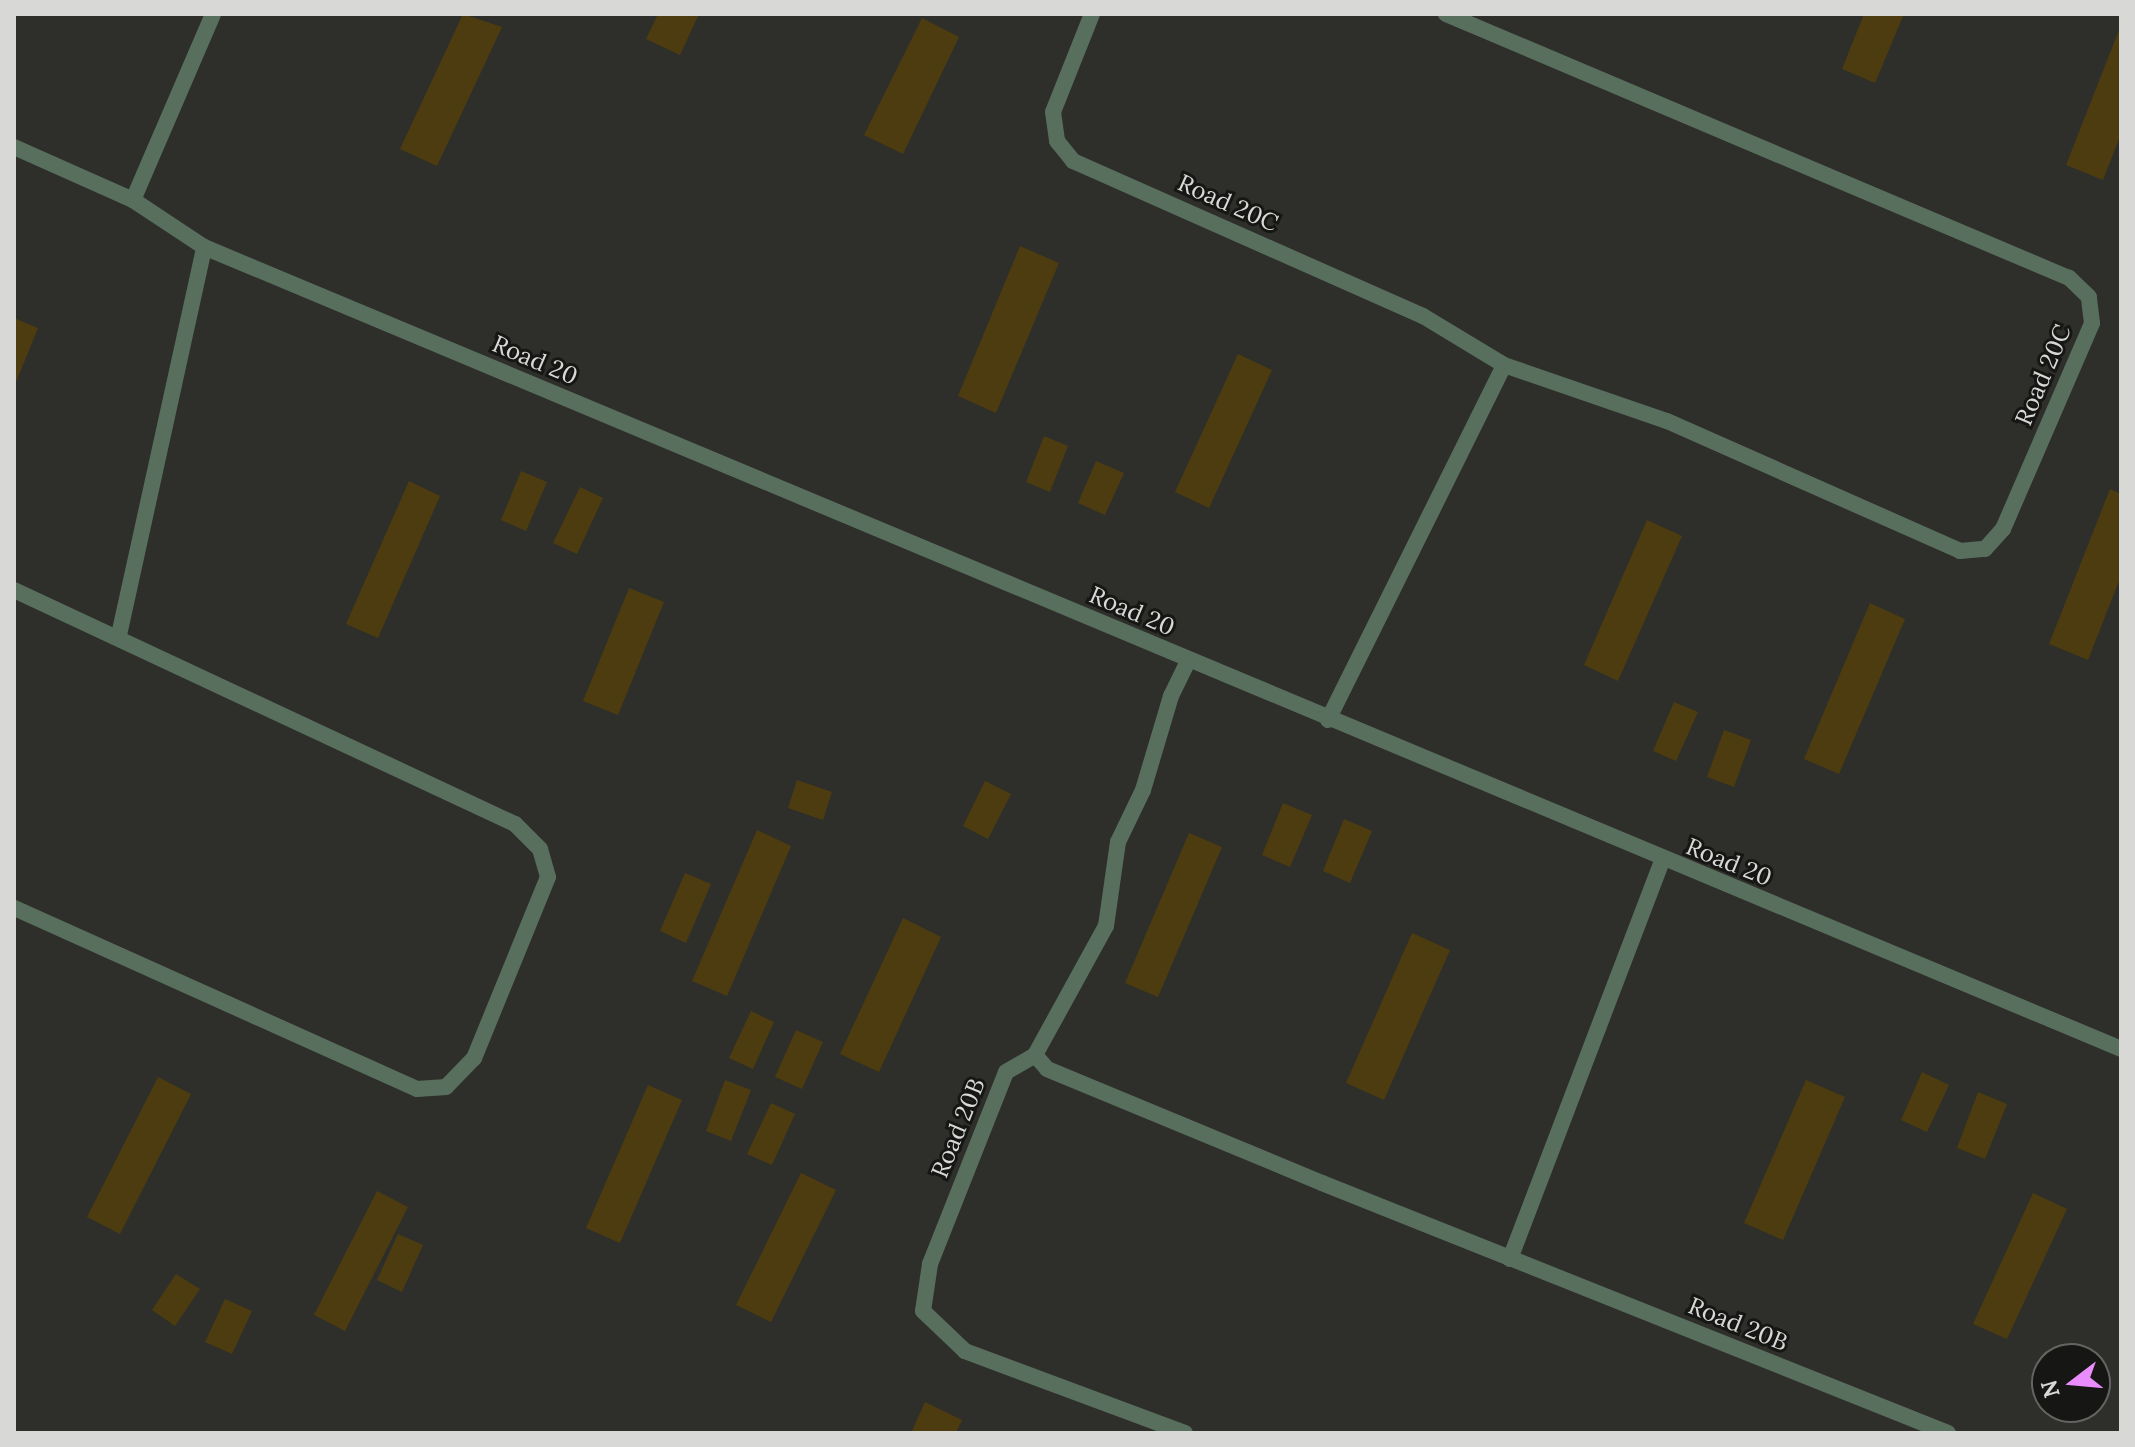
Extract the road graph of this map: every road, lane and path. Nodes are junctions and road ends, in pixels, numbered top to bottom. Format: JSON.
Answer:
{"nodes":[{"id":1,"x":213,"y":14,"type":"edge"},
{"id":2,"x":1092,"y":14,"type":"edge"},
{"id":3,"x":1446,"y":14,"type":"edge"},
{"id":4,"x":14,"y":147,"type":"edge"},
{"id":5,"x":133,"y":200,"type":"junction"},
{"id":6,"x":204,"y":247,"type":"junction"},
{"id":7,"x":1504,"y":365,"type":"junction"},
{"id":8,"x":14,"y":590,"type":"edge"},
{"id":9,"x":119,"y":635,"type":"junction"},
{"id":10,"x":1188,"y":661,"type":"junction"},
{"id":11,"x":1328,"y":720,"type":"junction"},
{"id":12,"x":1662,"y":861,"type":"junction"},
{"id":13,"x":14,"y":908,"type":"edge"},
{"id":14,"x":2121,"y":1049,"type":"edge"},
{"id":15,"x":1035,"y":1055,"type":"junction"},
{"id":16,"x":1510,"y":1259,"type":"junction"},
{"id":17,"x":1185,"y":1433,"type":"edge"},
{"id":18,"x":1948,"y":1433,"type":"edge"}],
"edges":[{"from":1,"to":5,"type":"street"},
{"from":2,"to":7,"type":"street","name":"Road 20C"},
{"from":3,"to":7,"type":"street","name":"Road 20C"},
{"from":4,"to":5,"type":"street","name":"Road 20"},
{"from":5,"to":6,"type":"street","name":"Road 20"},
{"from":6,"to":9,"type":"street"},
{"from":6,"to":10,"type":"street","name":"Road 20"},
{"from":7,"to":11,"type":"street"},
{"from":8,"to":9,"type":"street"},
{"from":9,"to":13,"type":"street"},
{"from":10,"to":11,"type":"street","name":"Road 20"},
{"from":10,"to":15,"type":"street"},
{"from":11,"to":12,"type":"street","name":"Road 20"},
{"from":12,"to":14,"type":"street","name":"Road 20"},
{"from":12,"to":16,"type":"street"},
{"from":15,"to":16,"type":"street","name":"Road 20B"},
{"from":15,"to":17,"type":"street","name":"Road 20B"},
{"from":16,"to":18,"type":"street","name":"Road 20B"}]}
